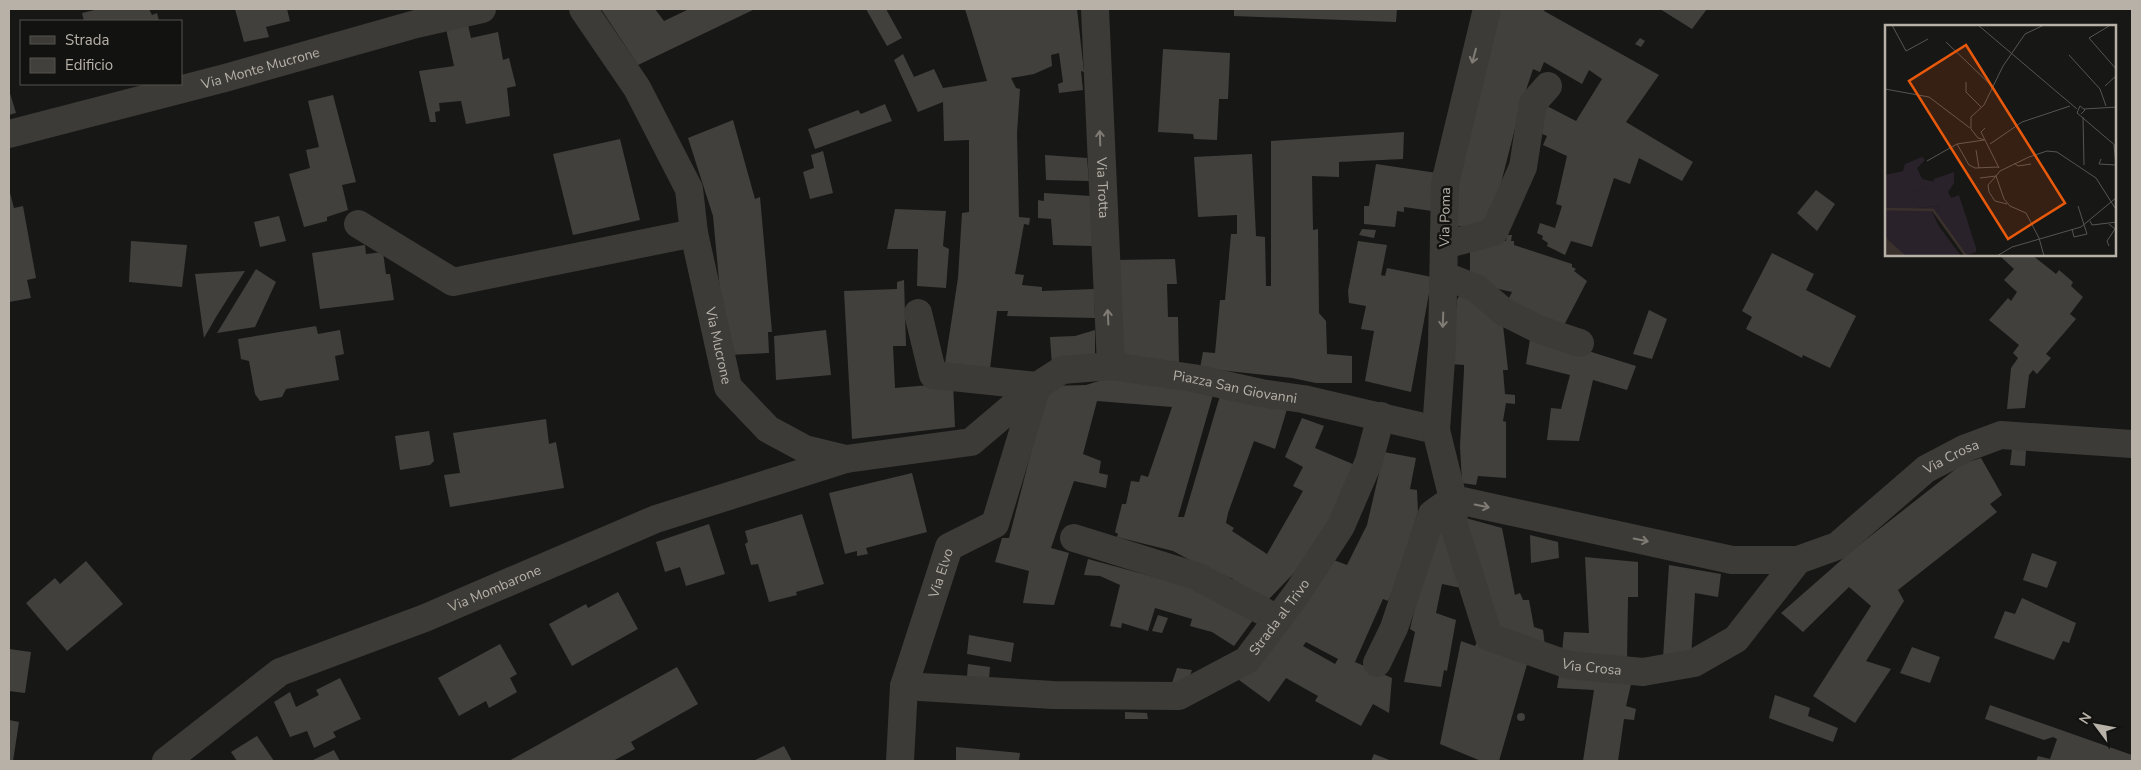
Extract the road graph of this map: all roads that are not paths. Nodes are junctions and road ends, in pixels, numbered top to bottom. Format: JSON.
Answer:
{"nodes":[{"id":1,"x":482,"y":9,"type":"edge"},
{"id":2,"x":583,"y":9,"type":"edge"},
{"id":3,"x":1095,"y":9,"type":"edge"},
{"id":4,"x":1486,"y":9,"type":"edge"},
{"id":5,"x":1548,"y":86,"type":"dead end"},
{"id":6,"x":9,"y":134,"type":"edge"},
{"id":7,"x":358,"y":224,"type":"dead end"},
{"id":8,"x":694,"y":234,"type":"junction"},
{"id":9,"x":1444,"y":245,"type":"junction"},
{"id":10,"x":1445,"y":276,"type":"junction"},
{"id":11,"x":918,"y":313,"type":"dead end"},
{"id":12,"x":1580,"y":344,"type":"dead end"},
{"id":13,"x":1111,"y":366,"type":"junction"},
{"id":14,"x":1037,"y":386,"type":"junction"},
{"id":15,"x":1380,"y":416,"type":"junction"},
{"id":16,"x":1436,"y":430,"type":"junction"},
{"id":17,"x":2132,"y":444,"type":"edge"},
{"id":18,"x":846,"y":459,"type":"junction"},
{"id":19,"x":1452,"y":499,"type":"junction"},
{"id":20,"x":1074,"y":538,"type":"dead end"},
{"id":21,"x":1798,"y":560,"type":"junction"},
{"id":22,"x":1278,"y":619,"type":"junction"},
{"id":23,"x":1377,"y":663,"type":"dead end"},
{"id":24,"x":904,"y":686,"type":"junction"},
{"id":25,"x":166,"y":761,"type":"edge"},
{"id":26,"x":900,"y":761,"type":"edge"}],
"edges":[{"from":1,"to":6,"type":"street","name":"Via Monte Mucrone"},
{"from":2,"to":8,"type":"street","name":"Via Mucrone"},
{"from":13,"to":3,"type":"street","name":"Via Trotta","one_way":true},
{"from":4,"to":9,"type":"street","name":"Via Poma","one_way":true},
{"from":5,"to":9,"type":"street"},
{"from":7,"to":8,"type":"street"},
{"from":8,"to":18,"type":"street","name":"Via Mucrone"},
{"from":9,"to":10,"type":"street","name":"Via Poma"},
{"from":10,"to":12,"type":"street"},
{"from":10,"to":16,"type":"street","name":"Via Poma","one_way":true},
{"from":11,"to":14,"type":"street"},
{"from":13,"to":14,"type":"street","name":"Piazza San Giovanni"},
{"from":13,"to":15,"type":"street","name":"Piazza San Giovanni"},
{"from":14,"to":18,"type":"street","name":"Via Mucrone"},
{"from":14,"to":24,"type":"street","name":"Via Elvo"},
{"from":15,"to":16,"type":"street","name":"Piazza San Giovanni"},
{"from":15,"to":22,"type":"street","name":"Strada al Trivo"},
{"from":16,"to":19,"type":"street","name":"Via Crosa"},
{"from":17,"to":21,"type":"street","name":"Via Crosa"},
{"from":18,"to":25,"type":"street","name":"Via Mombarone"},
{"from":19,"to":21,"type":"street","name":"Via Crosa","one_way":true},
{"from":19,"to":21,"type":"street","name":"Via Crosa"},
{"from":19,"to":23,"type":"street"},
{"from":20,"to":22,"type":"street"},
{"from":22,"to":24,"type":"street","name":"Strada al Trivo"},
{"from":24,"to":26,"type":"street","name":"Via Elvo"}]}
